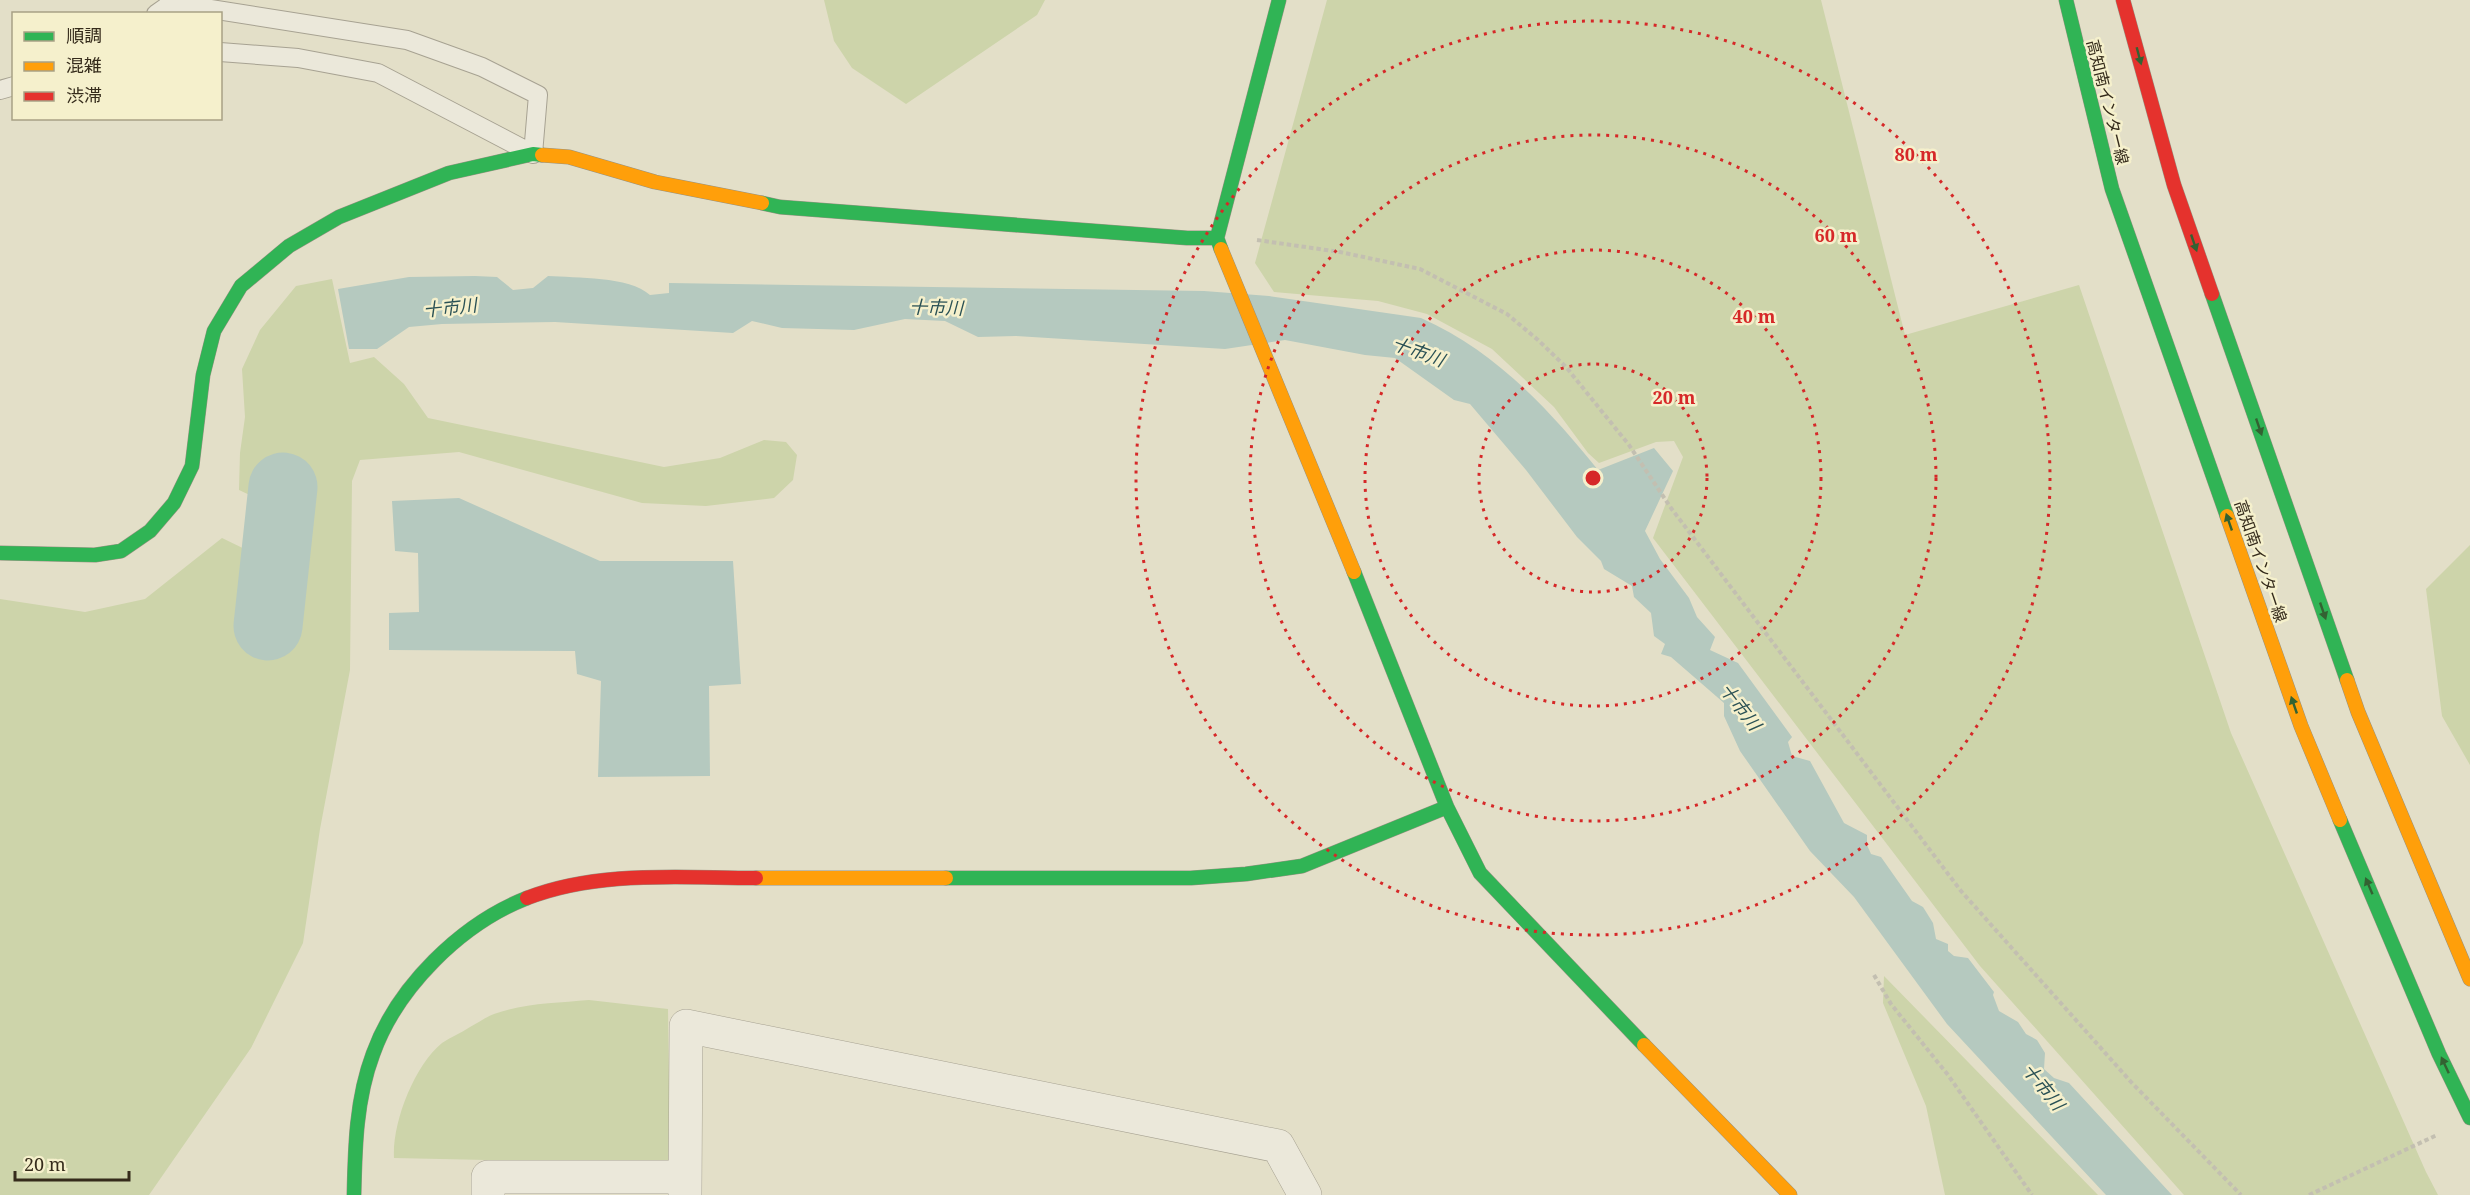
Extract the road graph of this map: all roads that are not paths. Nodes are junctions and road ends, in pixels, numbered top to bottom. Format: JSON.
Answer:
{"nodes":[{"id":1,"x":1279,"y":0,"type":"edge"},
{"id":2,"x":2066,"y":0,"type":"edge"},
{"id":3,"x":2123,"y":0,"type":"edge"},
{"id":4,"x":174,"y":1,"type":"edge"},
{"id":5,"x":159,"y":12,"type":"edge"},
{"id":6,"x":222,"y":52,"type":"edge"},
{"id":7,"x":533,"y":154,"type":"junction"},
{"id":8,"x":1218,"y":238,"type":"junction"},
{"id":9,"x":0,"y":553,"type":"edge"},
{"id":10,"x":1447,"y":807,"type":"junction"},
{"id":11,"x":2470,"y":979,"type":"edge"},
{"id":12,"x":2470,"y":1118,"type":"edge"},
{"id":13,"x":1278,"y":1146,"type":"junction"},
{"id":14,"x":685,"y":1186,"type":"edge"},
{"id":15,"x":354,"y":1195,"type":"edge"},
{"id":16,"x":488,"y":1195,"type":"edge"},
{"id":17,"x":1277,"y":1195,"type":"edge"},
{"id":18,"x":1305,"y":1195,"type":"edge"},
{"id":19,"x":1790,"y":1195,"type":"edge"}],
"edges":[{"from":1,"to":8,"type":"street"},
{"from":12,"to":2,"type":"street","name":"高知南インター線","one_way":true},
{"from":3,"to":11,"type":"street","one_way":true},
{"from":4,"to":5,"type":"lane"},
{"from":4,"to":7,"type":"lane"},
{"from":6,"to":7,"type":"lane"},
{"from":7,"to":8,"type":"street"},
{"from":7,"to":9,"type":"street"},
{"from":8,"to":10,"type":"street"},
{"from":10,"to":15,"type":"street"},
{"from":10,"to":19,"type":"street"},
{"from":13,"to":14,"type":"street"},
{"from":13,"to":17,"type":"street"},
{"from":13,"to":18,"type":"street"},
{"from":14,"to":16,"type":"street"}]}
